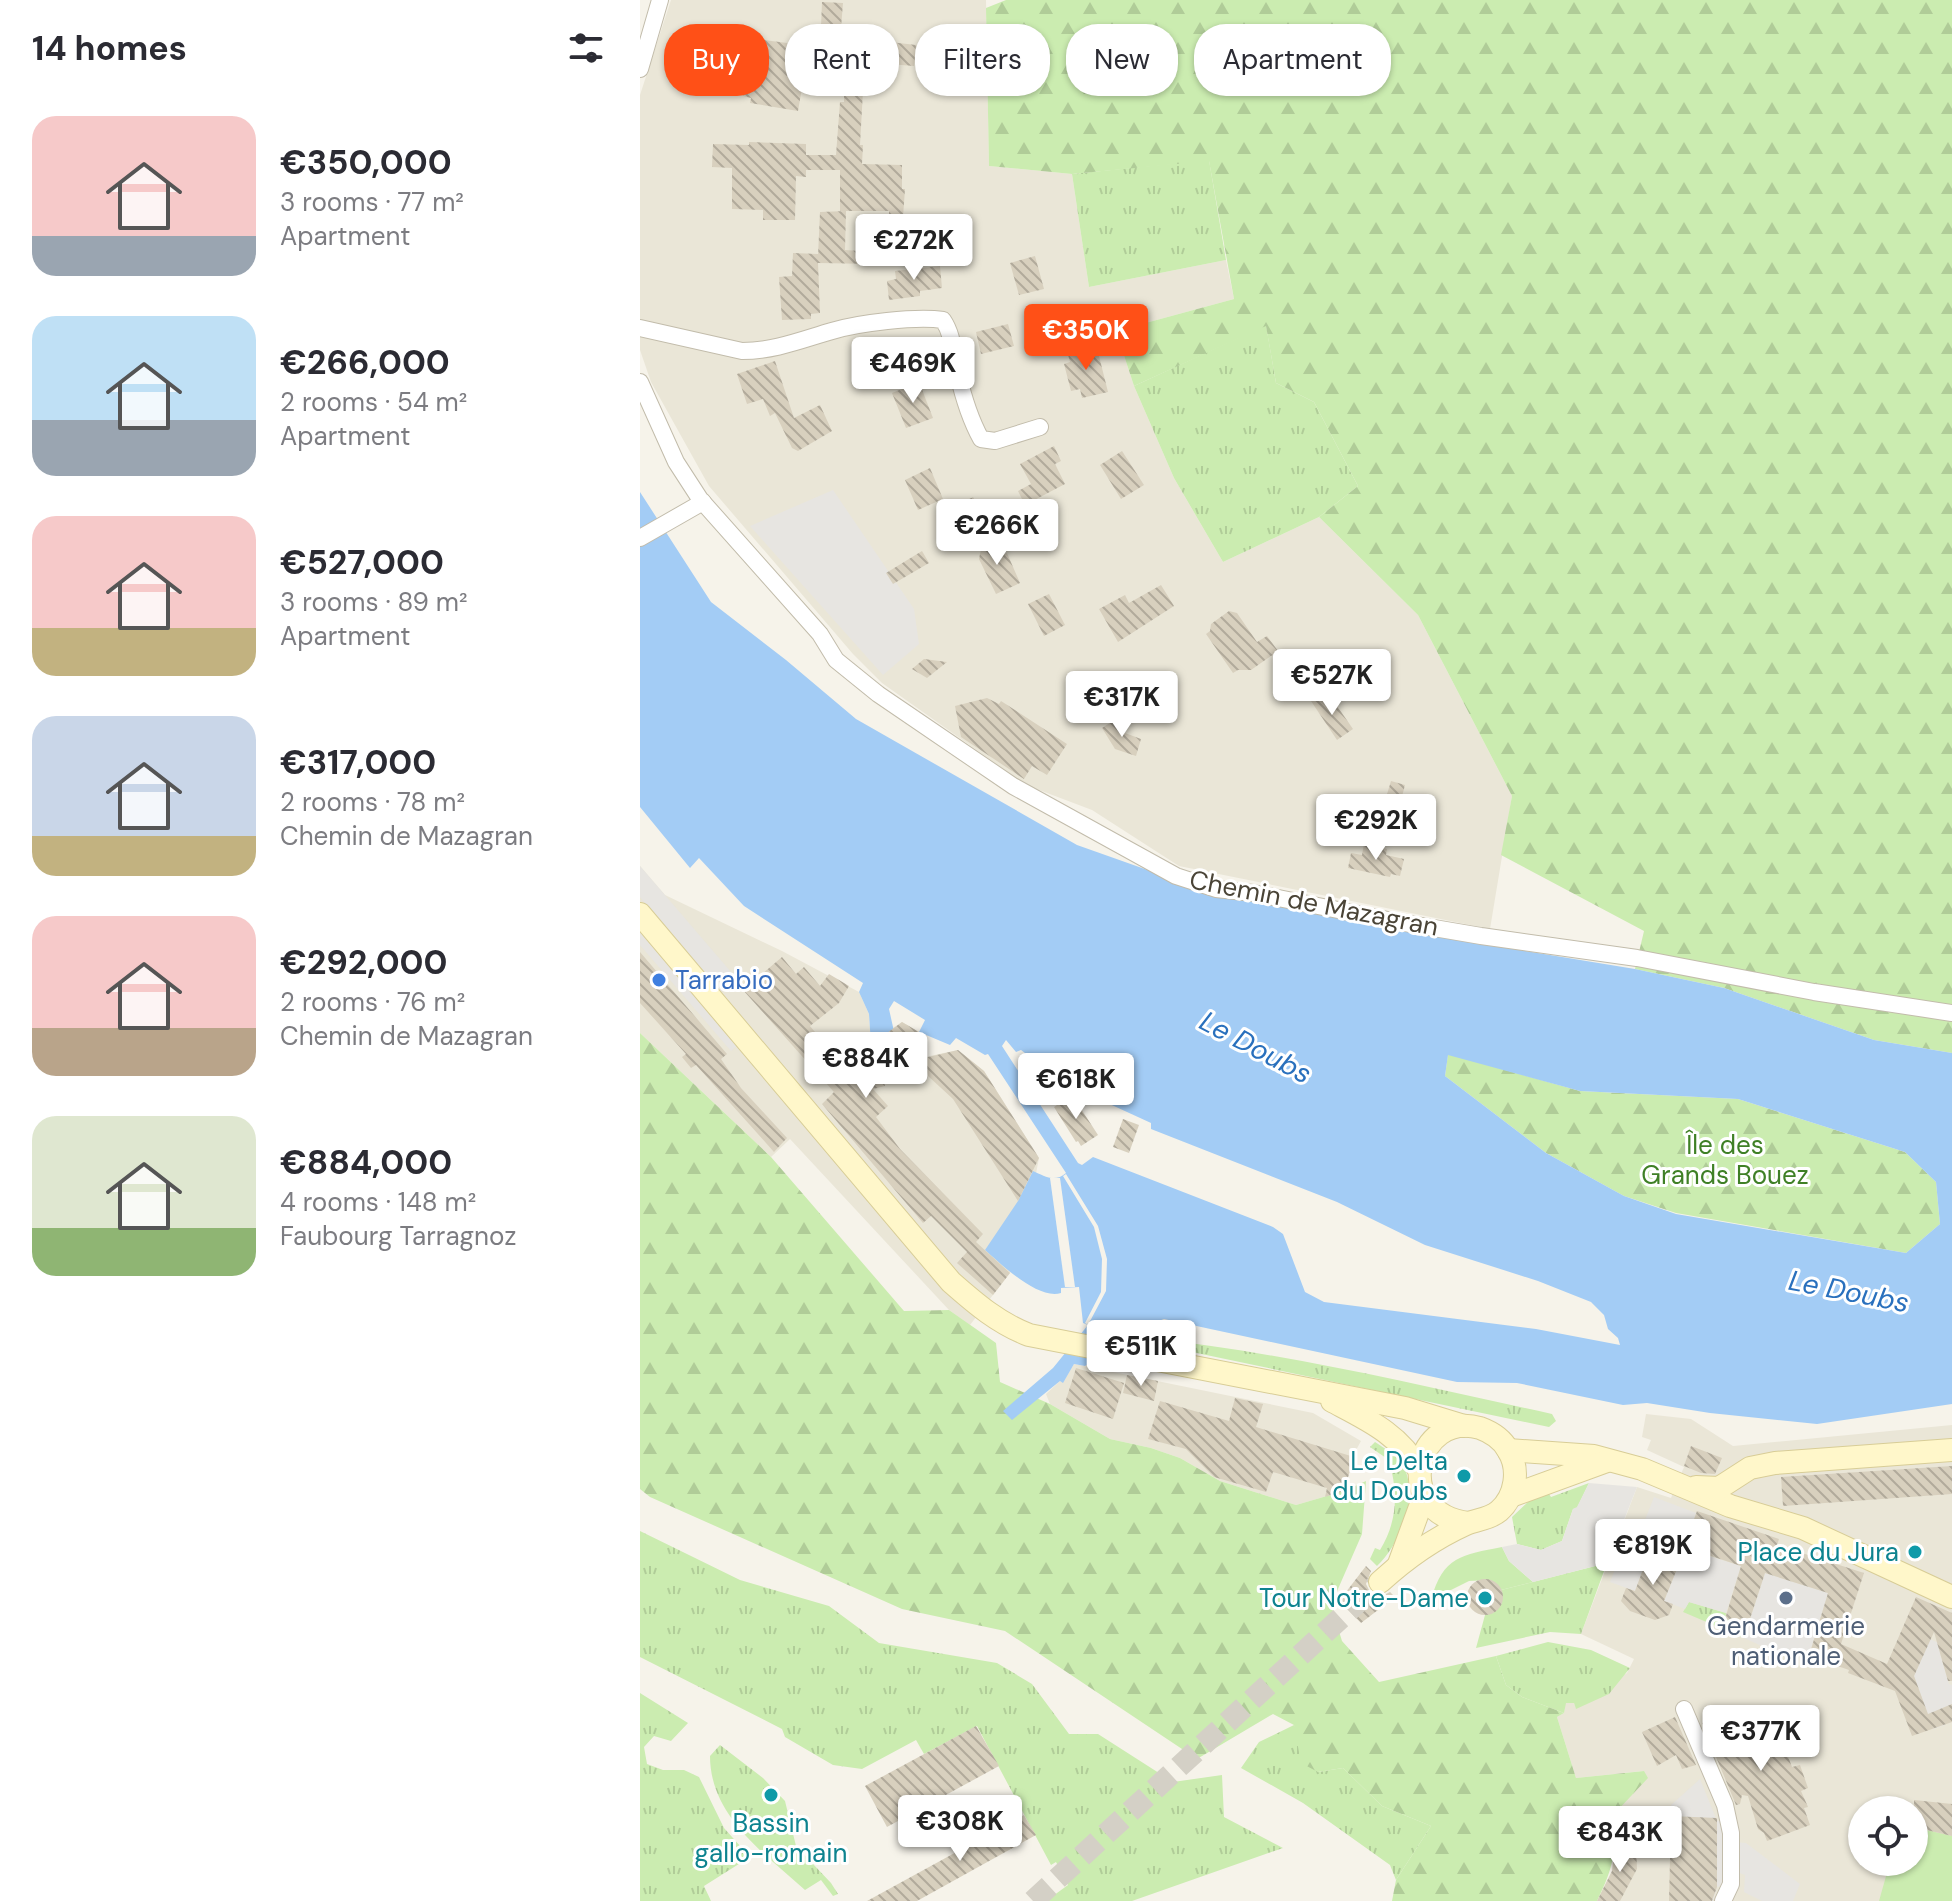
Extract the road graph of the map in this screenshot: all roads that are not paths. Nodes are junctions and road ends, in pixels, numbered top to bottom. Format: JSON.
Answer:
{"nodes":[{"id":1,"x":660,"y":0,"type":"edge"},
{"id":2,"x":640,"y":69,"type":"edge"},
{"id":3,"x":640,"y":328,"type":"edge"},
{"id":4,"x":640,"y":382,"type":"edge"},
{"id":5,"x":1040,"y":427,"type":"dead end"},
{"id":6,"x":703,"y":502,"type":"junction"},
{"id":7,"x":640,"y":538,"type":"edge"},
{"id":8,"x":640,"y":914,"type":"edge"},
{"id":9,"x":1952,"y":1013,"type":"edge"},
{"id":10,"x":1313,"y":1391,"type":"junction"},
{"id":11,"x":1464,"y":1426,"type":"junction"},
{"id":12,"x":1508,"y":1450,"type":"junction"},
{"id":13,"x":1952,"y":1450,"type":"edge"},
{"id":14,"x":1610,"y":1460,"type":"junction"},
{"id":15,"x":1419,"y":1470,"type":"junction"},
{"id":16,"x":1683,"y":1484,"type":"junction"},
{"id":17,"x":1424,"y":1496,"type":"junction"},
{"id":18,"x":1511,"y":1496,"type":"junction"},
{"id":19,"x":1468,"y":1523,"type":"junction"},
{"id":20,"x":1399,"y":1564,"type":"junction"},
{"id":21,"x":1380,"y":1582,"type":"tunnel mouth"},
{"id":22,"x":1952,"y":1597,"type":"edge"},
{"id":23,"x":1684,"y":1709,"type":"dead end"},
{"id":24,"x":1733,"y":1892,"type":"edge"},
{"id":25,"x":1723,"y":1901,"type":"edge"}],
"edges":[{"from":1,"to":2,"type":"street"},
{"from":3,"to":5,"type":"street"},
{"from":4,"to":6,"type":"street","name":"Chemin de Mazagran"},
{"from":6,"to":7,"type":"street"},
{"from":6,"to":9,"type":"street","name":"Chemin de Mazagran"},
{"from":8,"to":10,"type":"main road"},
{"from":10,"to":11,"type":"main road"},
{"from":10,"to":15,"type":"main road"},
{"from":11,"to":12,"type":"main road"},
{"from":11,"to":15,"type":"main road"},
{"from":12,"to":14,"type":"main road"},
{"from":12,"to":18,"type":"main road"},
{"from":13,"to":16,"type":"main road"},
{"from":14,"to":16,"type":"main road"},
{"from":14,"to":18,"type":"main road"},
{"from":15,"to":17,"type":"main road"},
{"from":16,"to":22,"type":"main road"},
{"from":17,"to":19,"type":"main road"},
{"from":17,"to":20,"type":"main road"},
{"from":18,"to":19,"type":"main road"},
{"from":19,"to":20,"type":"main road"},
{"from":20,"to":21,"type":"main road"},
{"from":23,"to":24,"type":"street"},
{"from":24,"to":25,"type":"street"}]}
